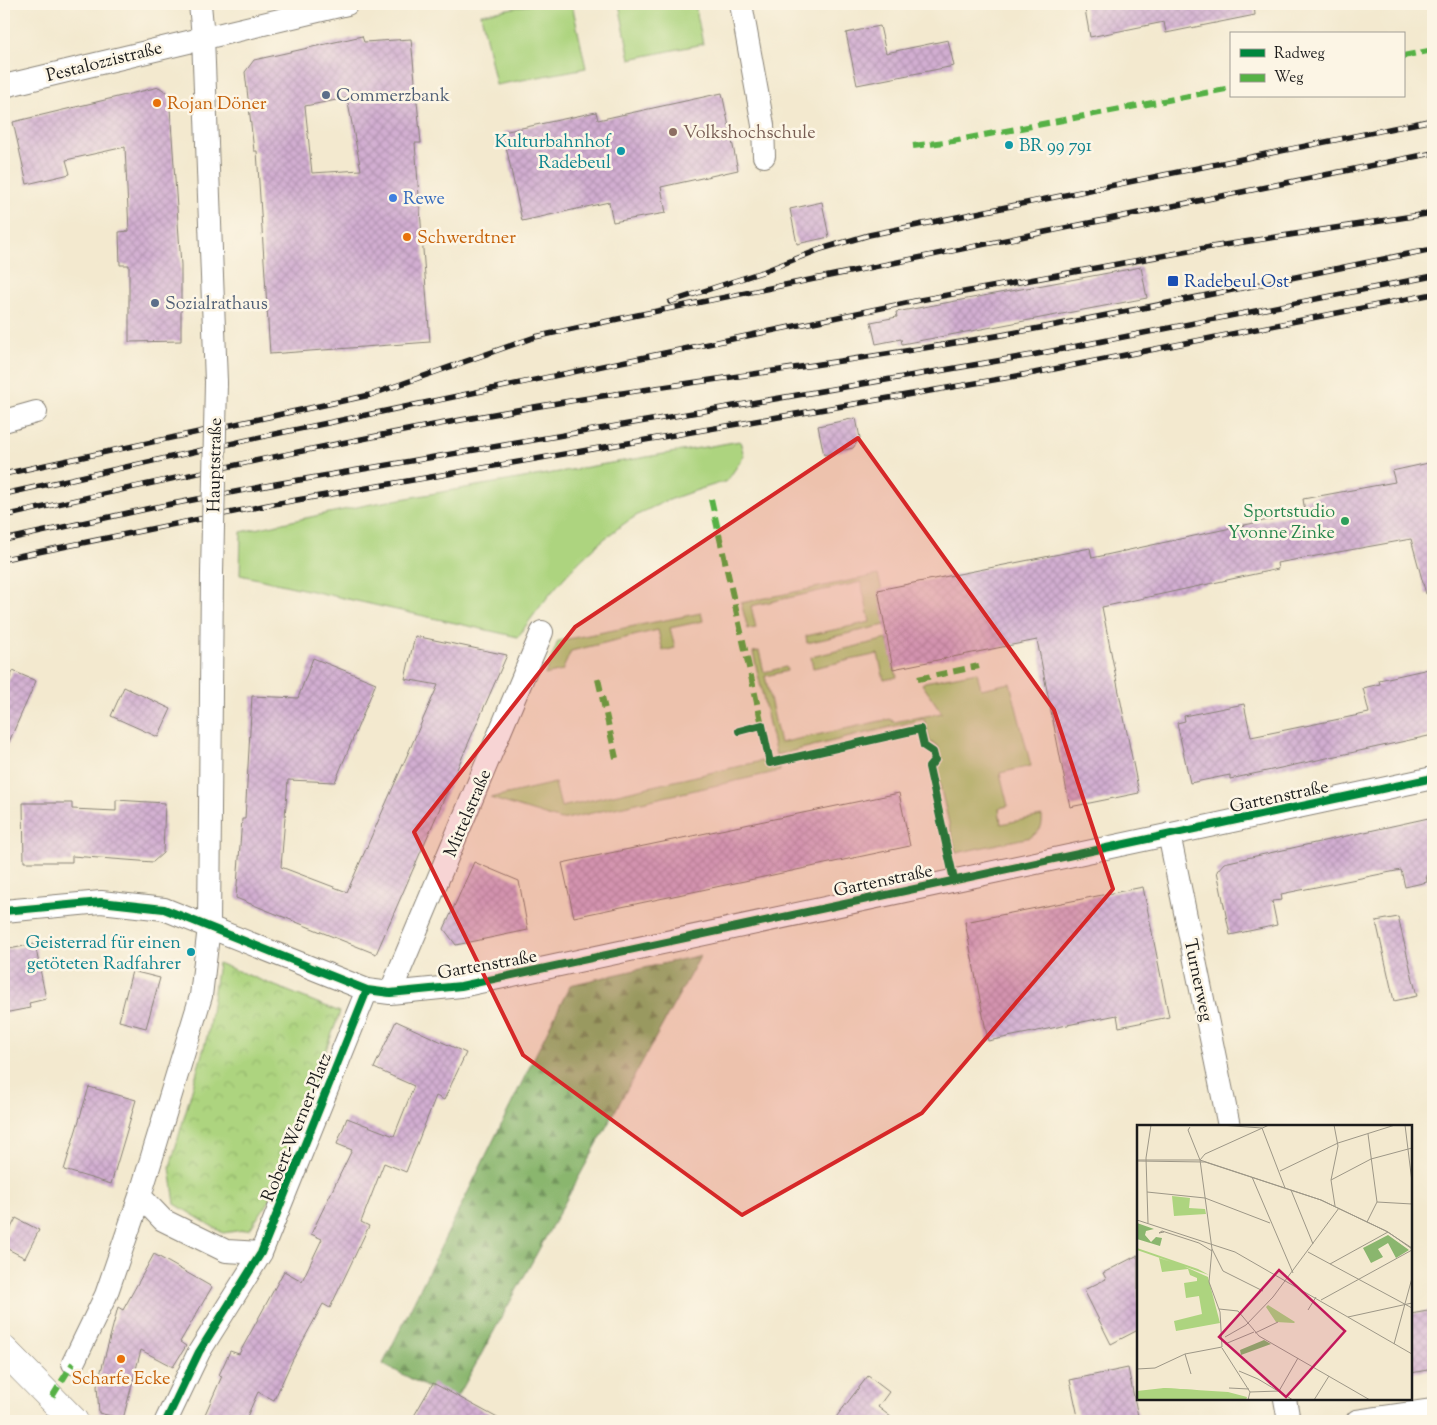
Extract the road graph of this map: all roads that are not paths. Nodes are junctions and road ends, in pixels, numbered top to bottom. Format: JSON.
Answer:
{"nodes":[{"id":1,"x":200,"y":4,"type":"edge"},
{"id":2,"x":347,"y":4,"type":"edge"},
{"id":3,"x":741,"y":4,"type":"edge"},
{"id":4,"x":203,"y":36,"type":"junction"},
{"id":5,"x":4,"y":86,"type":"edge"},
{"id":6,"x":764,"y":156,"type":"dead end"},
{"id":7,"x":36,"y":412,"type":"dead end"},
{"id":8,"x":4,"y":420,"type":"edge"},
{"id":9,"x":542,"y":632,"type":"dead end"},
{"id":10,"x":1433,"y":778,"type":"edge"},
{"id":11,"x":1169,"y":834,"type":"junction"},
{"id":12,"x":4,"y":911,"type":"edge"},
{"id":13,"x":208,"y":928,"type":"junction"},
{"id":14,"x":367,"y":990,"type":"junction"},
{"id":15,"x":390,"y":993,"type":"junction"},
{"id":16,"x":1229,"y":1125,"type":"edge"},
{"id":17,"x":140,"y":1196,"type":"junction"},
{"id":18,"x":260,"y":1253,"type":"junction"},
{"id":19,"x":4,"y":1350,"type":"edge"},
{"id":20,"x":73,"y":1363,"type":"dead end"},
{"id":21,"x":1285,"y":1400,"type":"edge"},
{"id":22,"x":1433,"y":1410,"type":"edge"},
{"id":23,"x":74,"y":1421,"type":"edge"},
{"id":24,"x":166,"y":1421,"type":"edge"},
{"id":25,"x":1289,"y":1421,"type":"edge"},
{"id":26,"x":1357,"y":1421,"type":"edge"}],
"edges":[{"from":1,"to":4,"type":"street","name":"Hauptstraße"},
{"from":2,"to":4,"type":"street","name":"Pestalozzistraße"},
{"from":3,"to":6,"type":"street"},
{"from":4,"to":5,"type":"street","name":"Pestalozzistraße"},
{"from":4,"to":13,"type":"street","name":"Hauptstraße","bridge":true},
{"from":7,"to":8,"type":"street"},
{"from":9,"to":15,"type":"street","name":"Mittelstraße"},
{"from":10,"to":11,"type":"street","name":"Gartenstraße"},
{"from":11,"to":15,"type":"street","name":"Gartenstraße"},
{"from":11,"to":16,"type":"street","name":"Turnerweg"},
{"from":12,"to":13,"type":"street"},
{"from":13,"to":14,"type":"street"},
{"from":13,"to":17,"type":"street"},
{"from":14,"to":15,"type":"street","name":"Gartenstraße"},
{"from":14,"to":18,"type":"street","name":"Robert-Werner-Platz"},
{"from":17,"to":18,"type":"street"},
{"from":17,"to":20,"type":"street"},
{"from":18,"to":24,"type":"street","name":"Robert-Werner-Platz"},
{"from":19,"to":23,"type":"street"},
{"from":21,"to":25,"type":"street"},
{"from":22,"to":26,"type":"street"}]}
